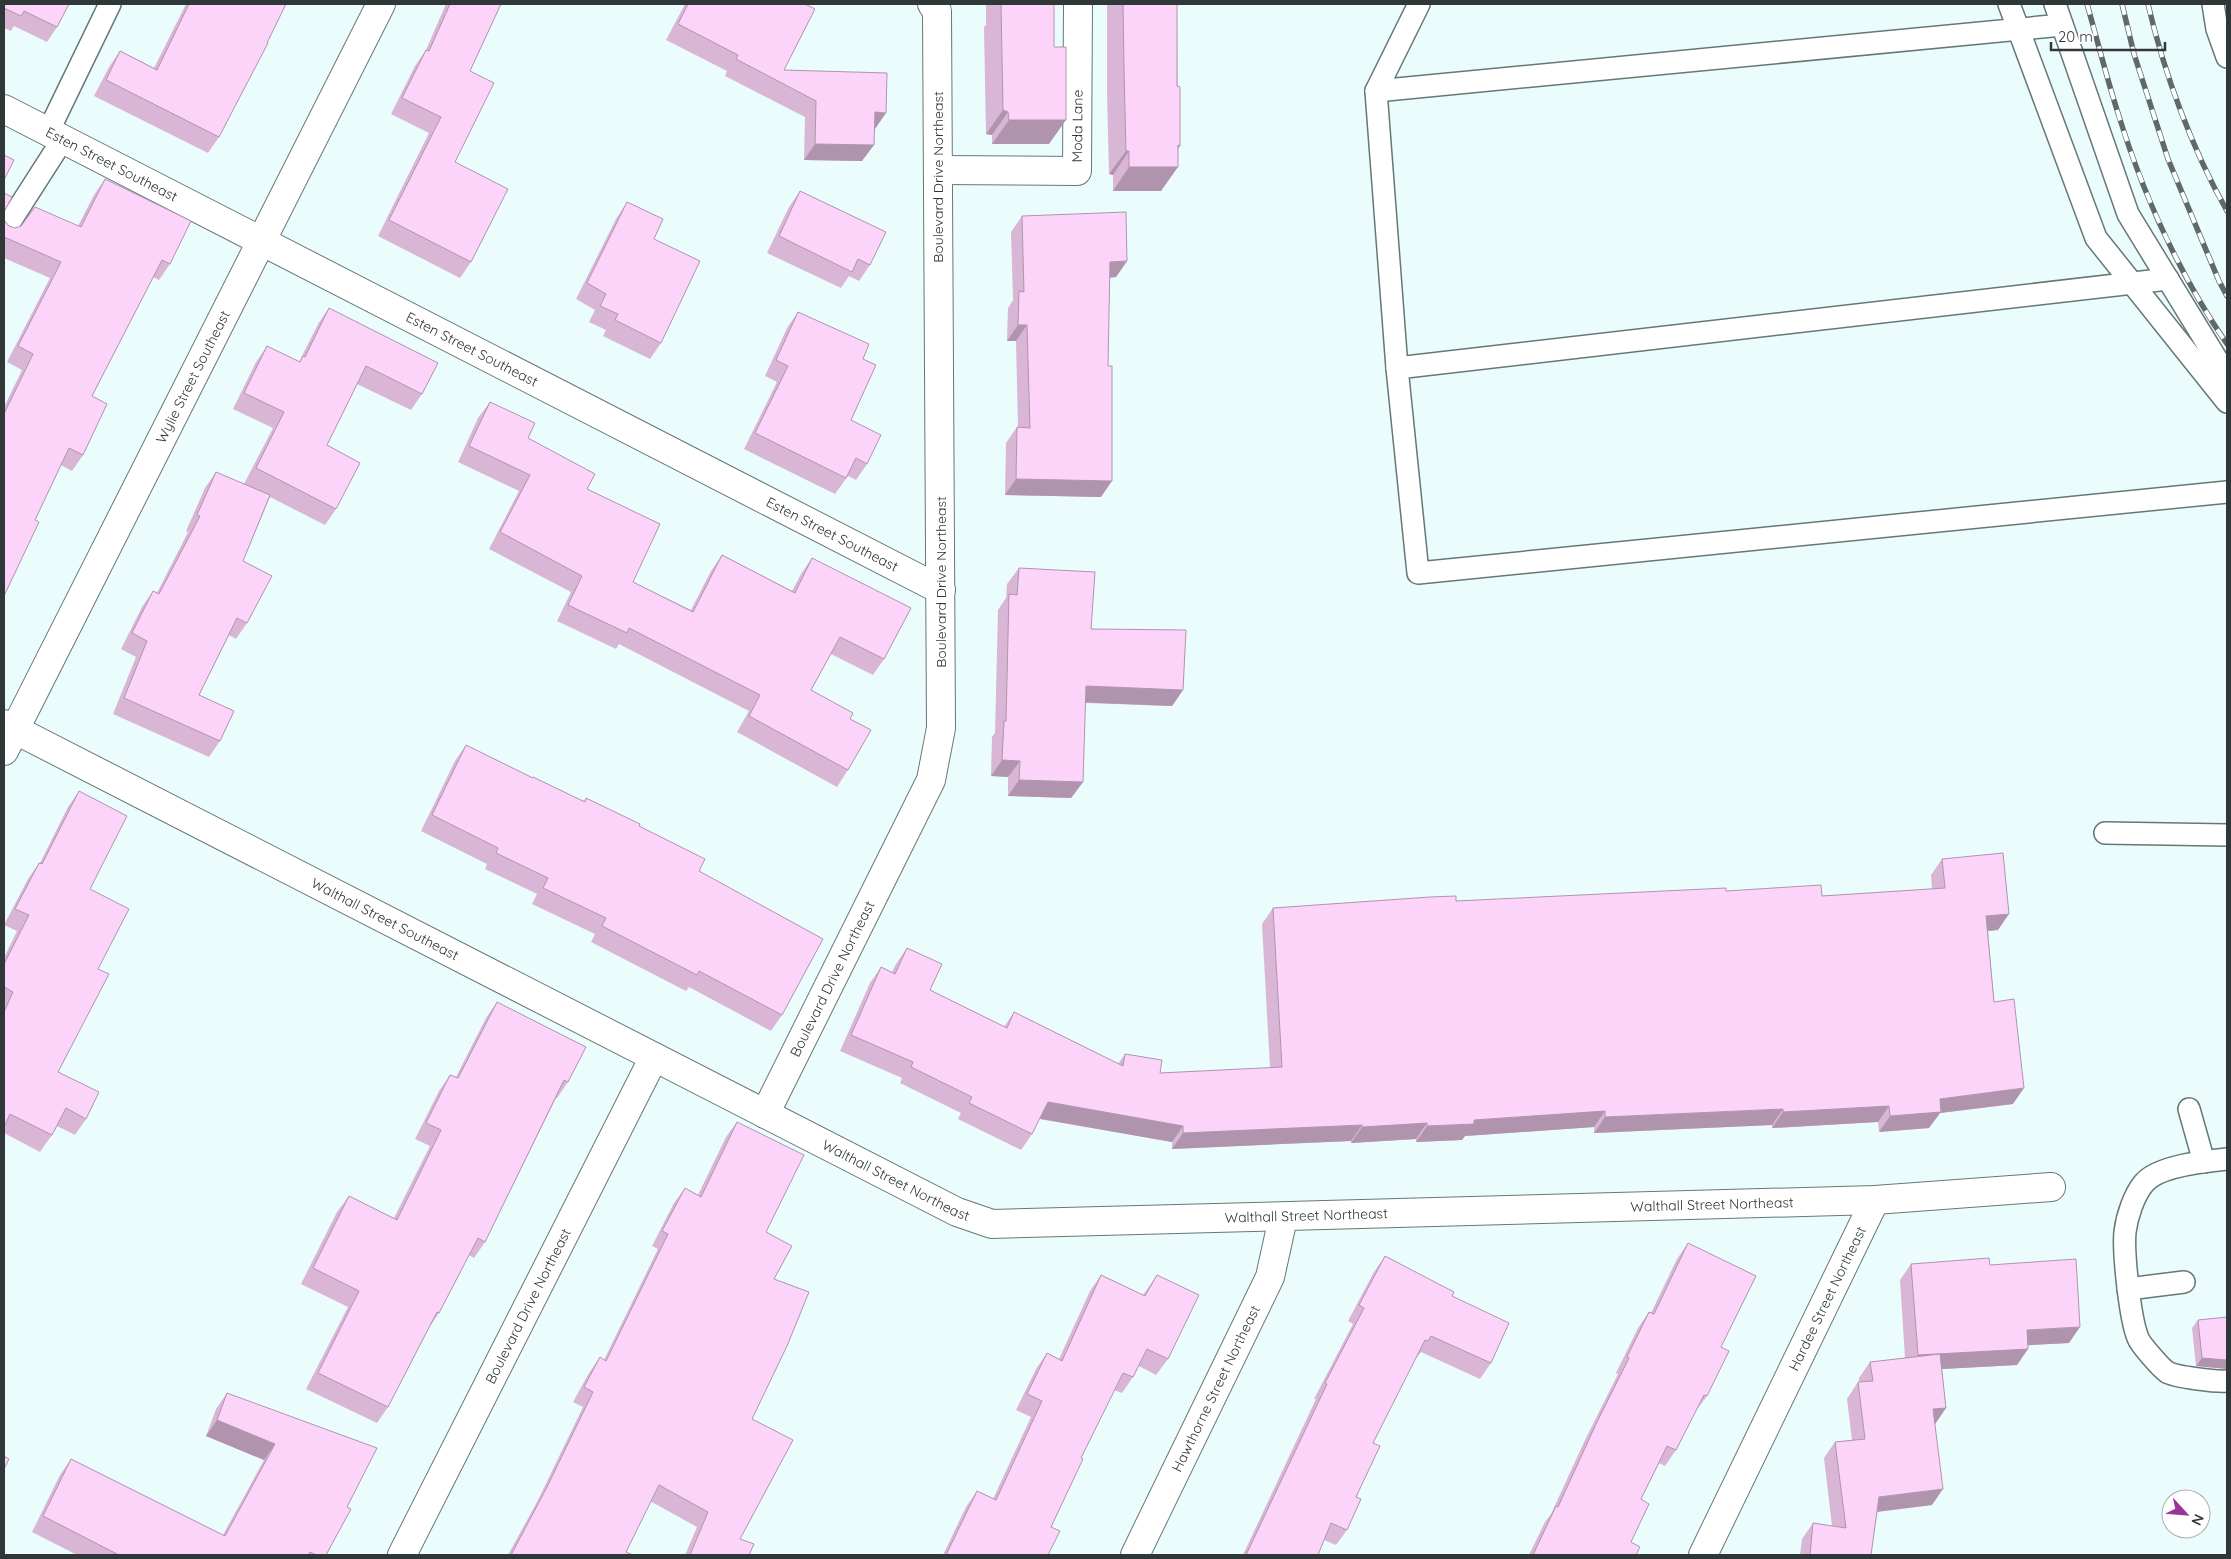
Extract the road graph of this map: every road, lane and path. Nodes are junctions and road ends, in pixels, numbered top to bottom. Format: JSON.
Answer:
{"nodes":[{"id":1,"x":110,"y":4,"type":"edge"},
{"id":2,"x":381,"y":4,"type":"edge"},
{"id":3,"x":1078,"y":4,"type":"edge"},
{"id":4,"x":1419,"y":4,"type":"edge"},
{"id":5,"x":2009,"y":4,"type":"edge"},
{"id":6,"x":2055,"y":4,"type":"edge"},
{"id":7,"x":2213,"y":4,"type":"edge"},
{"id":8,"x":934,"y":7,"type":"edge"},
{"id":9,"x":2062,"y":25,"type":"junction"},
{"id":10,"x":2018,"y":29,"type":"junction"},
{"id":11,"x":2227,"y":57,"type":"edge"},
{"id":12,"x":1376,"y":91,"type":"junction"},
{"id":13,"x":4,"y":109,"type":"edge"},
{"id":14,"x":55,"y":136,"type":"junction"},
{"id":15,"x":938,"y":170,"type":"junction"},
{"id":16,"x":4,"y":231,"type":"edge"},
{"id":17,"x":261,"y":241,"type":"junction"},
{"id":18,"x":2168,"y":279,"type":"junction"},
{"id":19,"x":2132,"y":283,"type":"junction"},
{"id":20,"x":1397,"y":368,"type":"junction"},
{"id":21,"x":2227,"y":376,"type":"edge"},
{"id":22,"x":2227,"y":402,"type":"edge"},
{"id":23,"x":2227,"y":492,"type":"edge"},
{"id":24,"x":941,"y":590,"type":"junction"},
{"id":25,"x":7,"y":735,"type":"edge"},
{"id":26,"x":2104,"y":833,"type":"dead end"},
{"id":27,"x":2227,"y":835,"type":"edge"},
{"id":28,"x":654,"y":1057,"type":"junction"},
{"id":29,"x":2189,"y":1109,"type":"dead end"},
{"id":30,"x":765,"y":1114,"type":"junction"},
{"id":31,"x":2227,"y":1159,"type":"edge"},
{"id":32,"x":2204,"y":1162,"type":"junction"},
{"id":33,"x":2051,"y":1187,"type":"dead end"},
{"id":34,"x":1875,"y":1200,"type":"junction"},
{"id":35,"x":1283,"y":1218,"type":"junction"},
{"id":36,"x":2184,"y":1282,"type":"dead end"},
{"id":37,"x":2128,"y":1289,"type":"junction"},
{"id":38,"x":2227,"y":1380,"type":"edge"},
{"id":39,"x":402,"y":1555,"type":"edge"},
{"id":40,"x":1134,"y":1555,"type":"edge"},
{"id":41,"x":1703,"y":1555,"type":"edge"}],
"edges":[{"from":1,"to":14,"type":"lane"},
{"from":2,"to":17,"type":"street","name":"Wylie Street Southeast"},
{"from":3,"to":15,"type":"street","name":"Moda Lane"},
{"from":4,"to":12,"type":"lane"},
{"from":5,"to":10,"type":"lane"},
{"from":6,"to":9,"type":"lane"},
{"from":7,"to":11,"type":"lane"},
{"from":8,"to":15,"type":"street","name":"Boulevard Drive Northeast"},
{"from":9,"to":10,"type":"lane"},
{"from":9,"to":18,"type":"lane"},
{"from":10,"to":12,"type":"lane"},
{"from":10,"to":19,"type":"lane"},
{"from":12,"to":20,"type":"lane"},
{"from":13,"to":14,"type":"street","name":"Esten Street Southeast"},
{"from":14,"to":16,"type":"lane"},
{"from":14,"to":17,"type":"street","name":"Esten Street Southeast"},
{"from":15,"to":24,"type":"street","name":"Boulevard Drive Northeast"},
{"from":17,"to":24,"type":"street","name":"Esten Street Southeast"},
{"from":17,"to":25,"type":"street","name":"Wylie Street Southeast"},
{"from":18,"to":19,"type":"lane"},
{"from":18,"to":21,"type":"lane"},
{"from":19,"to":20,"type":"lane"},
{"from":19,"to":22,"type":"lane"},
{"from":20,"to":23,"type":"lane"},
{"from":24,"to":30,"type":"street","name":"Boulevard Drive Northeast"},
{"from":25,"to":28,"type":"street","name":"Walthall Street Southeast"},
{"from":26,"to":27,"type":"lane"},
{"from":28,"to":30,"type":"street","name":"Walthall Street Southeast"},
{"from":28,"to":39,"type":"street","name":"Boulevard Drive Northeast"},
{"from":29,"to":32,"type":"lane"},
{"from":30,"to":35,"type":"street","name":"Walthall Street Northeast"},
{"from":31,"to":32,"type":"lane"},
{"from":32,"to":37,"type":"lane"},
{"from":33,"to":34,"type":"street"},
{"from":34,"to":35,"type":"street","name":"Walthall Street Northeast"},
{"from":34,"to":41,"type":"street","name":"Hardee Street Northeast"},
{"from":35,"to":40,"type":"street","name":"Hawthorne Street Northeast"},
{"from":36,"to":37,"type":"lane"},
{"from":37,"to":38,"type":"lane"}]}
